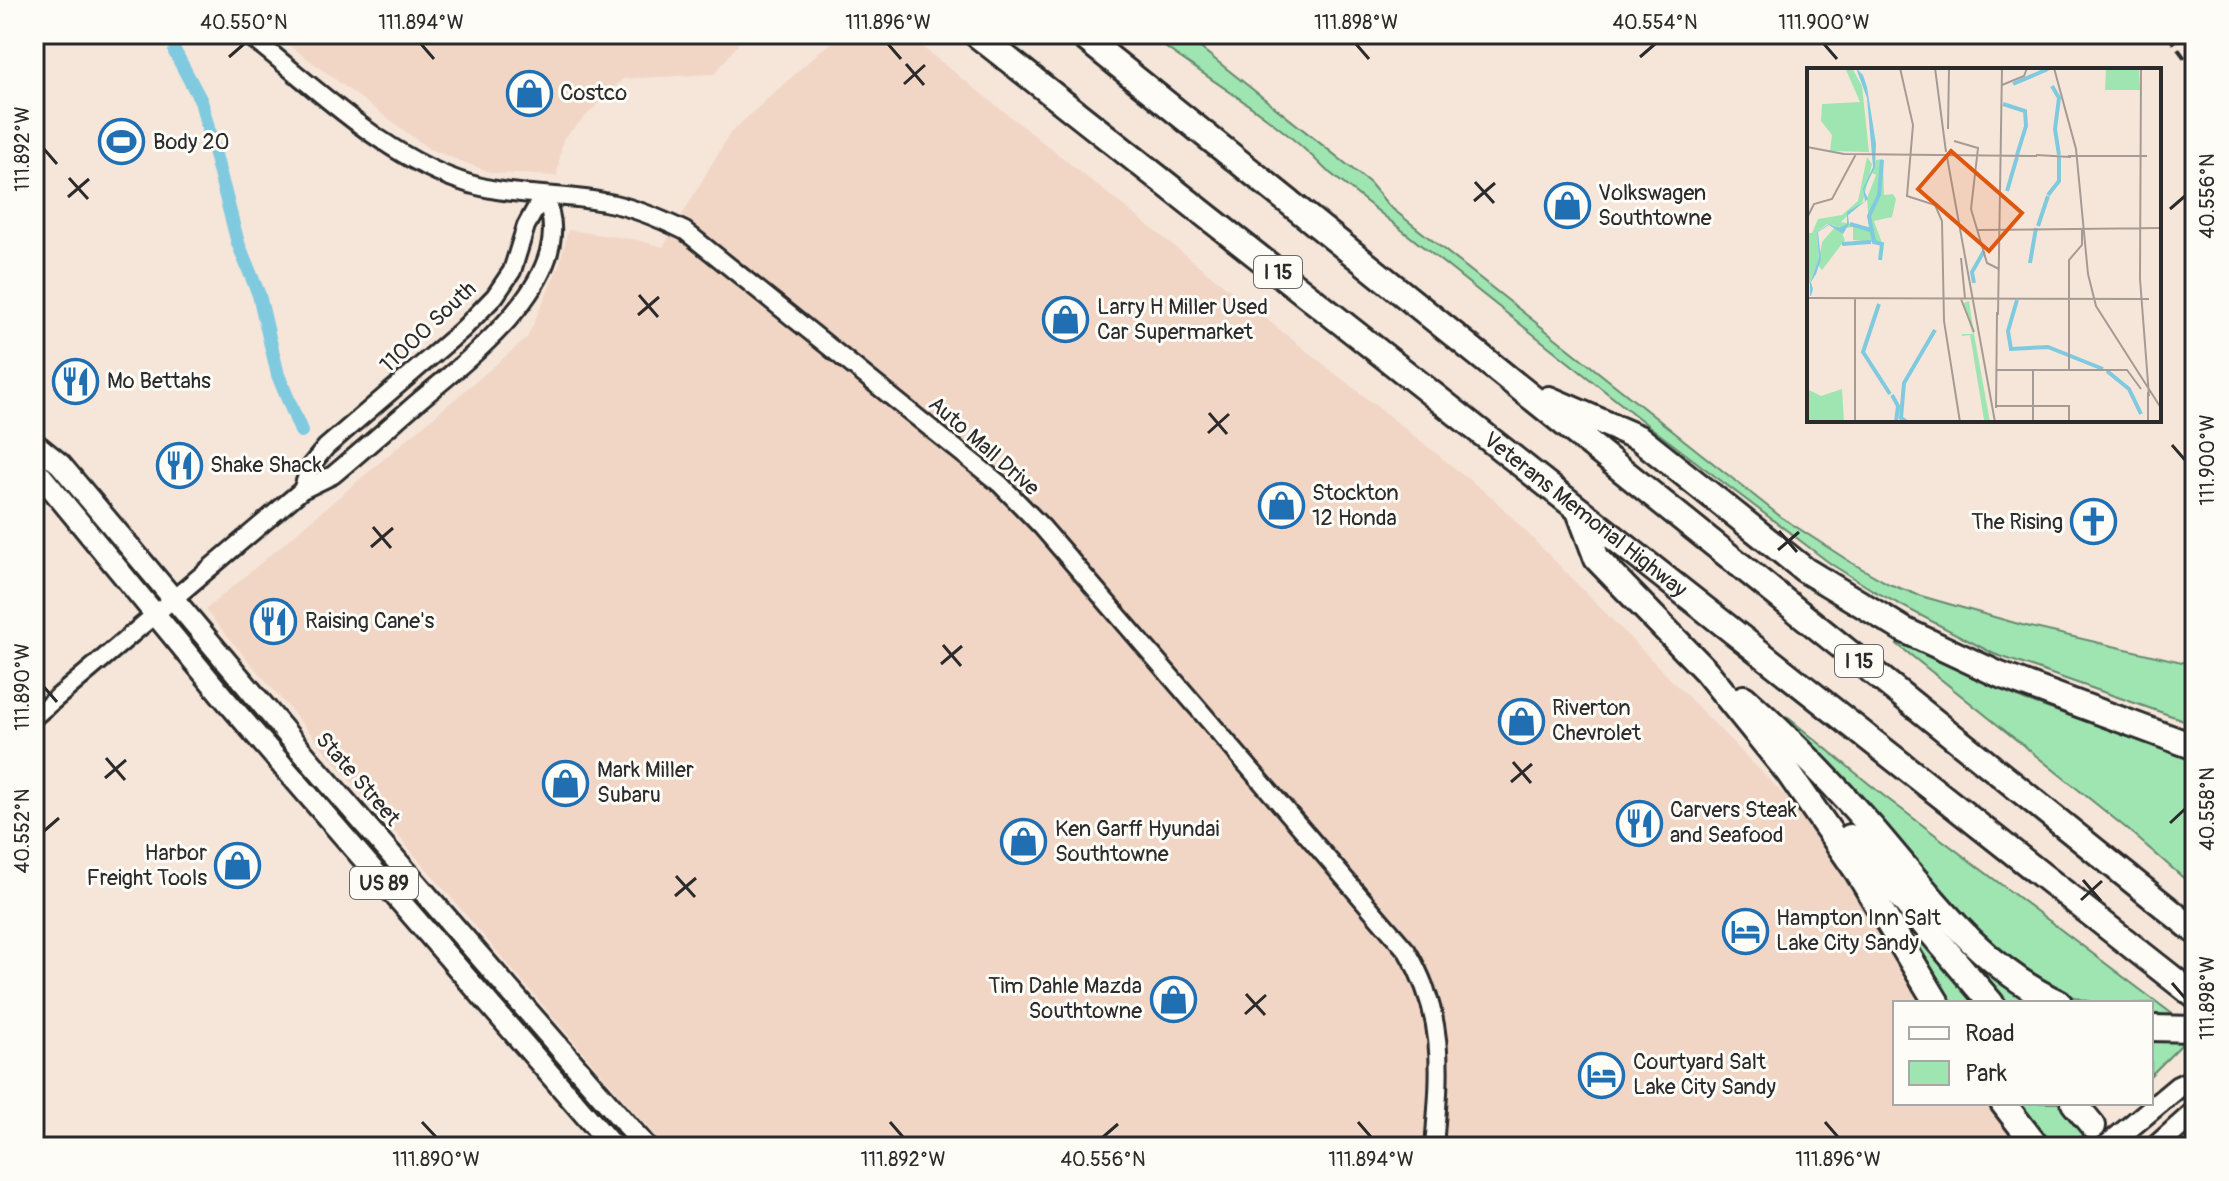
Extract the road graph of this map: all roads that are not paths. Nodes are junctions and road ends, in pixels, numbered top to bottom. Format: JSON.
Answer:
{"nodes":[{"id":1,"x":247,"y":34,"type":"edge"},
{"id":2,"x":976,"y":34,"type":"edge"},
{"id":3,"x":1080,"y":34,"type":"edge"},
{"id":4,"x":543,"y":195,"type":"junction"},
{"id":5,"x":1525,"y":388,"type":"junction"},
{"id":6,"x":34,"y":443,"type":"edge"},
{"id":7,"x":34,"y":467,"type":"edge"},
{"id":8,"x":302,"y":490,"type":"junction"},
{"id":9,"x":1579,"y":511,"type":"junction"},
{"id":10,"x":174,"y":602,"type":"junction"},
{"id":11,"x":157,"y":617,"type":"junction"},
{"id":12,"x":1706,"y":671,"type":"junction"},
{"id":13,"x":34,"y":717,"type":"edge"},
{"id":14,"x":2155,"y":730,"type":"junction"},
{"id":15,"x":2195,"y":738,"type":"edge"},
{"id":16,"x":2195,"y":747,"type":"edge"},
{"id":17,"x":1788,"y":772,"type":"junction"},
{"id":18,"x":2195,"y":931,"type":"edge"},
{"id":19,"x":2195,"y":996,"type":"edge"},
{"id":20,"x":1936,"y":1001,"type":"edge"},
{"id":21,"x":1989,"y":1001,"type":"edge"},
{"id":22,"x":2055,"y":1001,"type":"edge"},
{"id":23,"x":2153,"y":1028,"type":"edge"},
{"id":24,"x":2189,"y":1029,"type":"edge"},
{"id":25,"x":2195,"y":1079,"type":"edge"},
{"id":26,"x":2153,"y":1103,"type":"edge"},
{"id":27,"x":2005,"y":1105,"type":"edge"},
{"id":28,"x":2076,"y":1105,"type":"edge"},
{"id":29,"x":2149,"y":1105,"type":"edge"},
{"id":30,"x":2195,"y":1112,"type":"edge"},
{"id":31,"x":2100,"y":1136,"type":"edge"},
{"id":32,"x":613,"y":1147,"type":"edge"},
{"id":33,"x":646,"y":1147,"type":"edge"},
{"id":34,"x":1434,"y":1147,"type":"edge"},
{"id":35,"x":2037,"y":1147,"type":"edge"},
{"id":36,"x":2156,"y":1147,"type":"edge"}],
"edges":[{"from":1,"to":4,"type":"street","name":"Auto Mall Drive"},
{"from":2,"to":9,"type":"highway","name":"Veterans Memorial Highway","number":"I 15"},
{"from":3,"to":5,"type":"highway","number":"I 15"},
{"from":4,"to":8,"type":"street","name":"11000 South"},
{"from":4,"to":8,"type":"street","name":"11000 South"},
{"from":4,"to":34,"type":"street","name":"Auto Mall Drive"},
{"from":5,"to":14,"type":"highway"},
{"from":5,"to":18,"type":"highway","number":"I 15"},
{"from":6,"to":10,"type":"main road","name":"State Street","number":"US 89"},
{"from":7,"to":11,"type":"main road","number":"US 89"},
{"from":8,"to":10,"type":"street","name":"11000 South"},
{"from":9,"to":12,"type":"highway"},
{"from":9,"to":19,"type":"highway","name":"Veterans Memorial Highway","number":"I 15"},
{"from":10,"to":11,"type":"street","name":"11000 South"},
{"from":10,"to":33,"type":"main road","name":"State Street","number":"US 89"},
{"from":11,"to":13,"type":"street","name":"11000 South"},
{"from":11,"to":32,"type":"main road","number":"US 89"},
{"from":12,"to":17,"type":"highway"},
{"from":12,"to":22,"type":"highway"},
{"from":14,"to":15,"type":"highway"},
{"from":14,"to":16,"type":"highway"},
{"from":17,"to":20,"type":"highway"},
{"from":17,"to":21,"type":"highway"},
{"from":23,"to":24,"type":"highway"},
{"from":25,"to":26,"type":"main road"},
{"from":27,"to":35,"type":"highway"},
{"from":28,"to":31,"type":"highway"},
{"from":29,"to":31,"type":"main road"},
{"from":30,"to":36,"type":"main road"}]}
